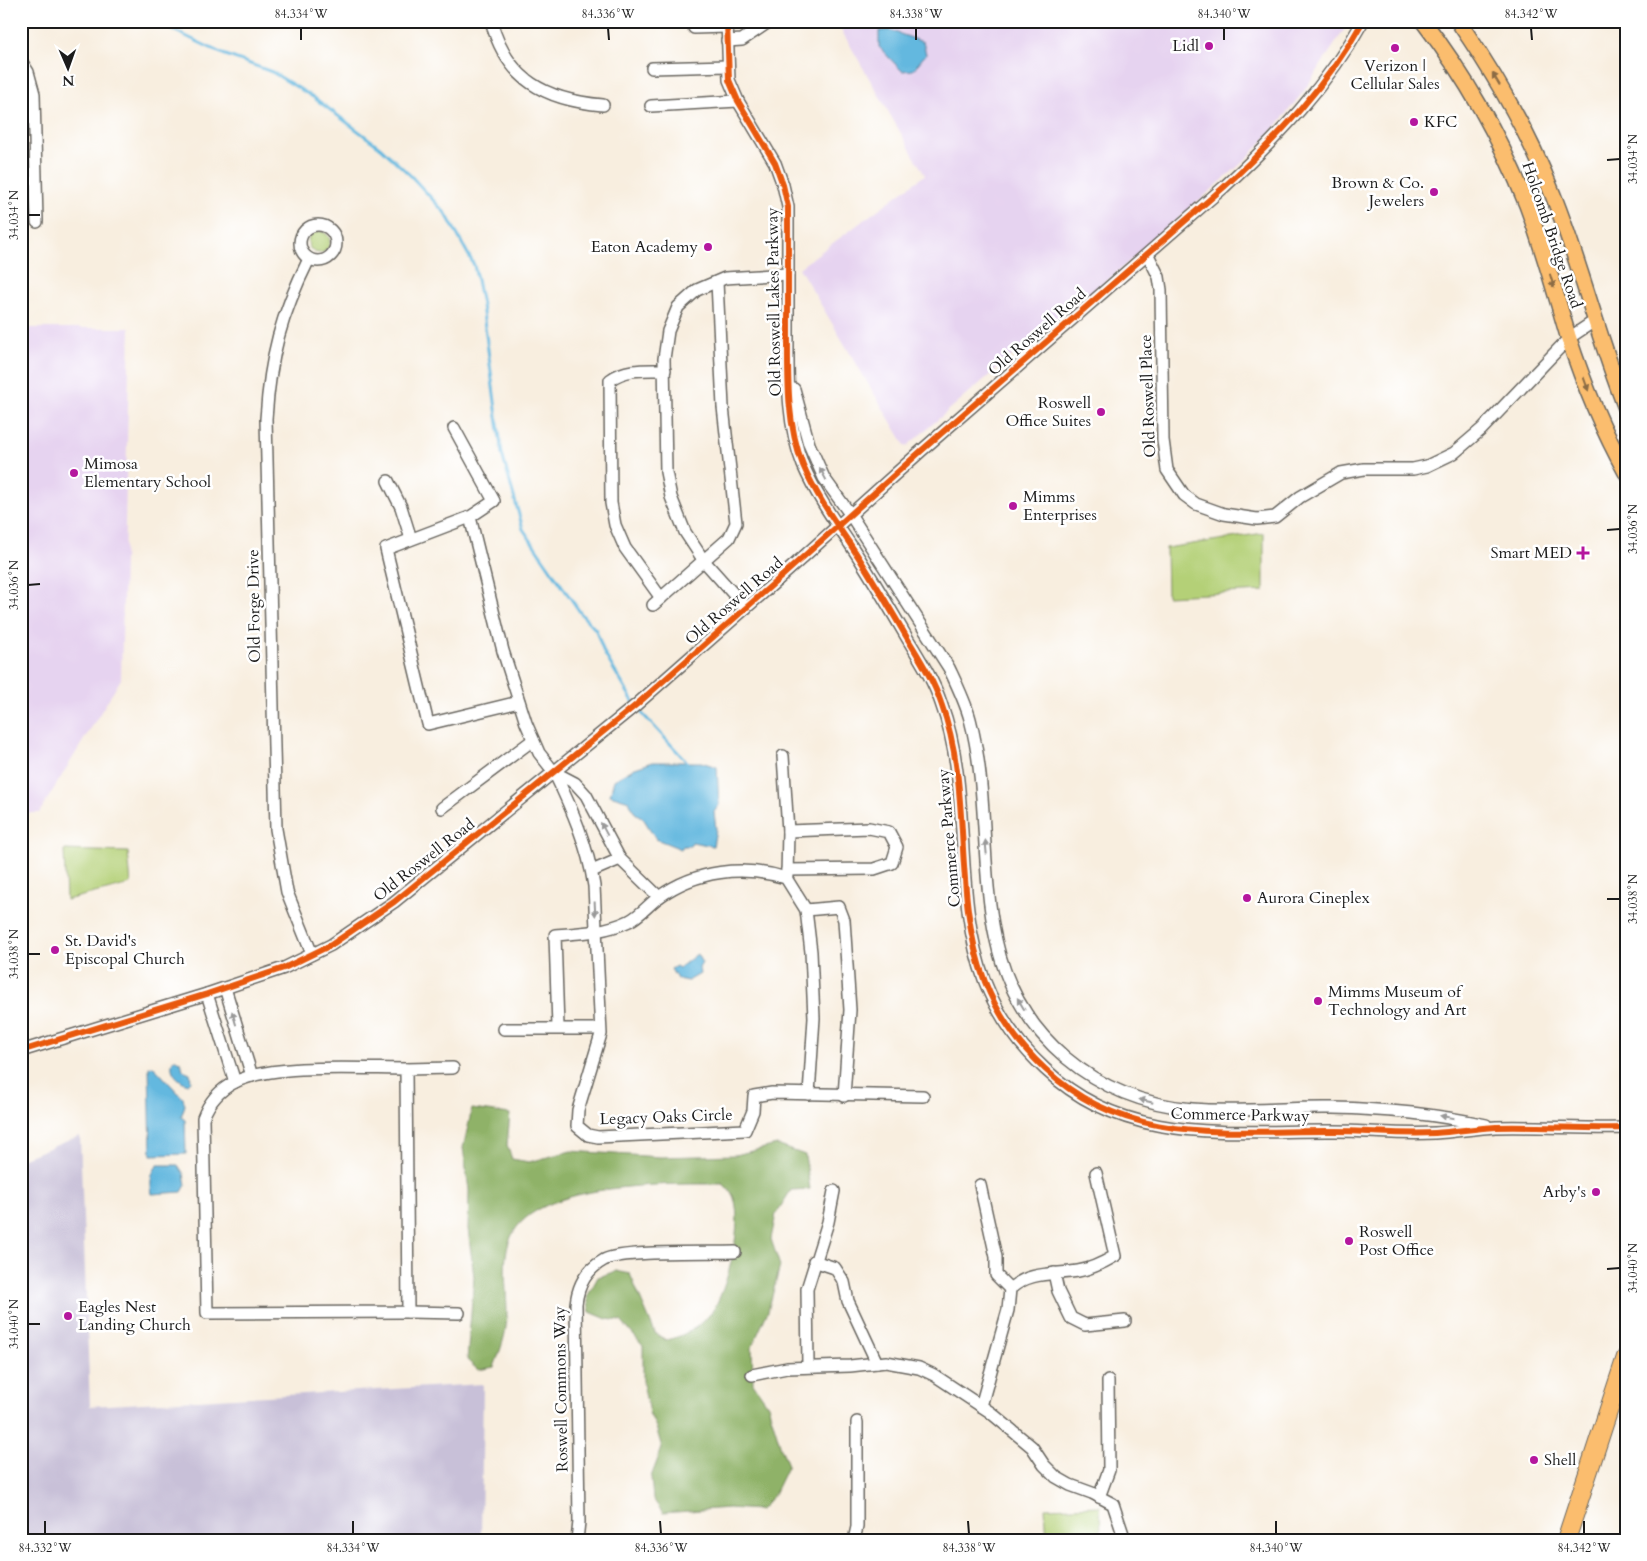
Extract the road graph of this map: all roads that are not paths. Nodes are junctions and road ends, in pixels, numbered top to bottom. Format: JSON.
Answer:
{"nodes":[{"id":1,"x":491,"y":21,"type":"edge"},
{"id":2,"x":770,"y":21,"type":"edge"},
{"id":3,"x":1363,"y":21,"type":"edge"},
{"id":4,"x":1422,"y":21,"type":"edge"},
{"id":5,"x":1458,"y":21,"type":"edge"},
{"id":6,"x":727,"y":24,"type":"edge"},
{"id":7,"x":694,"y":28,"type":"dead end"},
{"id":8,"x":727,"y":42,"type":"junction"},
{"id":9,"x":21,"y":61,"type":"edge"},
{"id":10,"x":728,"y":66,"type":"junction"},
{"id":11,"x":652,"y":68,"type":"dead end"},
{"id":12,"x":738,"y":101,"type":"junction"},
{"id":13,"x":602,"y":105,"type":"dead end"},
{"id":14,"x":651,"y":106,"type":"dead end"},
{"id":15,"x":37,"y":222,"type":"dead end"},
{"id":16,"x":1148,"y":255,"type":"junction"},
{"id":17,"x":309,"y":259,"type":"dead end"},
{"id":18,"x":788,"y":274,"type":"junction"},
{"id":19,"x":717,"y":282,"type":"junction"},
{"id":20,"x":1596,"y":320,"type":"junction"},
{"id":21,"x":1569,"y":338,"type":"junction"},
{"id":22,"x":788,"y":363,"type":"junction"},
{"id":23,"x":665,"y":370,"type":"junction"},
{"id":24,"x":1626,"y":408,"type":"edge"},
{"id":25,"x":454,"y":428,"type":"dead end"},
{"id":26,"x":1626,"y":472,"type":"edge"},
{"id":27,"x":388,"y":481,"type":"dead end"},
{"id":28,"x":850,"y":514,"type":"junction"},
{"id":29,"x":470,"y":517,"type":"junction"},
{"id":30,"x":838,"y":526,"type":"junction"},
{"id":31,"x":411,"y":539,"type":"junction"},
{"id":32,"x":704,"y":561,"type":"junction"},
{"id":33,"x":746,"y":608,"type":"junction"},
{"id":34,"x":519,"y":702,"type":"junction"},
{"id":35,"x":533,"y":740,"type":"junction"},
{"id":36,"x":783,"y":756,"type":"dead end"},
{"id":37,"x":554,"y":772,"type":"junction"},
{"id":38,"x":442,"y":808,"type":"dead end"},
{"id":39,"x":788,"y":831,"type":"junction"},
{"id":40,"x":620,"y":859,"type":"junction"},
{"id":41,"x":592,"y":871,"type":"junction"},
{"id":42,"x":787,"y":874,"type":"junction"},
{"id":43,"x":659,"y":897,"type":"junction"},
{"id":44,"x":806,"y":910,"type":"junction"},
{"id":45,"x":596,"y":932,"type":"junction"},
{"id":46,"x":312,"y":954,"type":"junction"},
{"id":47,"x":225,"y":988,"type":"junction"},
{"id":48,"x":207,"y":994,"type":"junction"},
{"id":49,"x":558,"y":1027,"type":"junction"},
{"id":50,"x":504,"y":1029,"type":"dead end"},
{"id":51,"x":600,"y":1029,"type":"junction"},
{"id":52,"x":243,"y":1048,"type":"junction"},
{"id":53,"x":21,"y":1051,"type":"edge"},
{"id":54,"x":226,"y":1054,"type":"junction"},
{"id":55,"x":453,"y":1068,"type":"dead end"},
{"id":56,"x":406,"y":1069,"type":"junction"},
{"id":57,"x":252,"y":1076,"type":"junction"},
{"id":58,"x":235,"y":1082,"type":"junction"},
{"id":59,"x":809,"y":1094,"type":"junction"},
{"id":60,"x":844,"y":1096,"type":"junction"},
{"id":61,"x":923,"y":1096,"type":"dead end"},
{"id":62,"x":1495,"y":1127,"type":"junction"},
{"id":63,"x":1626,"y":1128,"type":"edge"},
{"id":64,"x":1096,"y":1173,"type":"dead end"},
{"id":65,"x":980,"y":1185,"type":"dead end"},
{"id":66,"x":834,"y":1191,"type":"dead end"},
{"id":67,"x":735,"y":1252,"type":"dead end"},
{"id":68,"x":814,"y":1261,"type":"junction"},
{"id":69,"x":1054,"y":1273,"type":"junction"},
{"id":70,"x":1010,"y":1290,"type":"junction"},
{"id":71,"x":408,"y":1312,"type":"junction"},
{"id":72,"x":459,"y":1313,"type":"dead end"},
{"id":73,"x":1125,"y":1320,"type":"dead end"},
{"id":74,"x":1626,"y":1358,"type":"edge"},
{"id":75,"x":877,"y":1363,"type":"junction"},
{"id":76,"x":808,"y":1366,"type":"junction"},
{"id":77,"x":752,"y":1375,"type":"dead end"},
{"id":78,"x":1108,"y":1381,"type":"dead end"},
{"id":79,"x":981,"y":1406,"type":"junction"},
{"id":80,"x":857,"y":1422,"type":"dead end"},
{"id":81,"x":1099,"y":1497,"type":"junction"},
{"id":82,"x":577,"y":1540,"type":"edge"},
{"id":83,"x":854,"y":1540,"type":"edge"},
{"id":84,"x":1125,"y":1540,"type":"edge"},
{"id":85,"x":1566,"y":1540,"type":"edge"}],
"edges":[{"from":1,"to":13,"type":"street"},
{"from":2,"to":8,"type":"street"},
{"from":3,"to":16,"type":"street","name":"Old Roswell Road"},
{"from":4,"to":21,"type":"main road","name":"Holcomb Bridge Road","one_way":true},
{"from":20,"to":5,"type":"main road","name":"Holcomb Bridge Road","one_way":true},
{"from":6,"to":7,"type":"street"},
{"from":6,"to":8,"type":"street","name":"Old Roswell Lakes Parkway"},
{"from":8,"to":10,"type":"street","name":"Old Roswell Lakes Parkway"},
{"from":9,"to":15,"type":"street"},
{"from":10,"to":11,"type":"street"},
{"from":10,"to":12,"type":"street","name":"Old Roswell Lakes Parkway"},
{"from":12,"to":14,"type":"street"},
{"from":12,"to":18,"type":"street","name":"Old Roswell Lakes Parkway"},
{"from":16,"to":21,"type":"street","name":"Old Roswell Place"},
{"from":16,"to":28,"type":"street","name":"Old Roswell Road"},
{"from":17,"to":46,"type":"street","name":"Old Forge Drive"},
{"from":18,"to":19,"type":"street"},
{"from":18,"to":22,"type":"street","name":"Old Roswell Lakes Parkway"},
{"from":19,"to":23,"type":"street"},
{"from":19,"to":32,"type":"street"},
{"from":20,"to":21,"type":"street","name":"Old Roswell Place"},
{"from":20,"to":24,"type":"main road","name":"Holcomb Bridge Road"},
{"from":21,"to":26,"type":"main road","name":"Holcomb Bridge Road","one_way":true},
{"from":28,"to":22,"type":"street","name":"Old Roswell Lakes Parkway","one_way":true},
{"from":22,"to":30,"type":"street","name":"Old Roswell Lakes Parkway"},
{"from":23,"to":32,"type":"street"},
{"from":23,"to":32,"type":"street"},
{"from":25,"to":29,"type":"street"},
{"from":27,"to":31,"type":"street"},
{"from":28,"to":30,"type":"street","name":"Old Roswell Road"},
{"from":62,"to":28,"type":"street","name":"Commerce Parkway","one_way":true},
{"from":29,"to":31,"type":"street"},
{"from":29,"to":34,"type":"street"},
{"from":30,"to":33,"type":"street","name":"Old Roswell Road"},
{"from":30,"to":62,"type":"street","name":"Commerce Parkway"},
{"from":31,"to":34,"type":"street"},
{"from":32,"to":33,"type":"street"},
{"from":33,"to":37,"type":"street","name":"Old Roswell Road"},
{"from":34,"to":35,"type":"street"},
{"from":35,"to":37,"type":"street"},
{"from":35,"to":38,"type":"street"},
{"from":36,"to":39,"type":"street"},
{"from":40,"to":37,"type":"street","one_way":true},
{"from":37,"to":41,"type":"street","name":"Legacy Oaks Circle"},
{"from":37,"to":46,"type":"street","name":"Old Roswell Road"},
{"from":39,"to":42,"type":"street"},
{"from":39,"to":42,"type":"street"},
{"from":40,"to":41,"type":"street"},
{"from":40,"to":43,"type":"street"},
{"from":41,"to":45,"type":"street","name":"Legacy Oaks Circle","one_way":true},
{"from":42,"to":43,"type":"street"},
{"from":42,"to":44,"type":"street"},
{"from":43,"to":45,"type":"street"},
{"from":44,"to":59,"type":"street"},
{"from":44,"to":60,"type":"street"},
{"from":45,"to":49,"type":"street"},
{"from":45,"to":51,"type":"street","name":"Legacy Oaks Circle"},
{"from":46,"to":47,"type":"street","name":"Old Roswell Road"},
{"from":47,"to":48,"type":"street","name":"Old Roswell Road"},
{"from":52,"to":47,"type":"street","one_way":true},
{"from":48,"to":53,"type":"street","name":"Old Roswell Road"},
{"from":48,"to":54,"type":"street"},
{"from":49,"to":50,"type":"street"},
{"from":49,"to":51,"type":"street"},
{"from":51,"to":59,"type":"street","name":"Legacy Oaks Circle"},
{"from":52,"to":54,"type":"street"},
{"from":52,"to":57,"type":"street"},
{"from":54,"to":58,"type":"street"},
{"from":55,"to":56,"type":"street"},
{"from":56,"to":57,"type":"street"},
{"from":56,"to":71,"type":"street"},
{"from":57,"to":58,"type":"street"},
{"from":58,"to":71,"type":"street"},
{"from":59,"to":60,"type":"street","name":"Legacy Oaks Circle"},
{"from":60,"to":61,"type":"street","name":"Legacy Oaks Circle"},
{"from":62,"to":63,"type":"street","name":"Commerce Parkway"},
{"from":64,"to":69,"type":"street"},
{"from":65,"to":70,"type":"street"},
{"from":66,"to":68,"type":"street"},
{"from":67,"to":82,"type":"street","name":"Roswell Commons Way"},
{"from":68,"to":75,"type":"street"},
{"from":68,"to":76,"type":"street"},
{"from":69,"to":70,"type":"street"},
{"from":69,"to":73,"type":"street"},
{"from":70,"to":79,"type":"street"},
{"from":71,"to":72,"type":"street"},
{"from":74,"to":85,"type":"highway"},
{"from":75,"to":76,"type":"street"},
{"from":75,"to":79,"type":"street"},
{"from":76,"to":77,"type":"street"},
{"from":78,"to":81,"type":"street"},
{"from":79,"to":81,"type":"street"},
{"from":80,"to":83,"type":"street"},
{"from":81,"to":84,"type":"street"}]}
